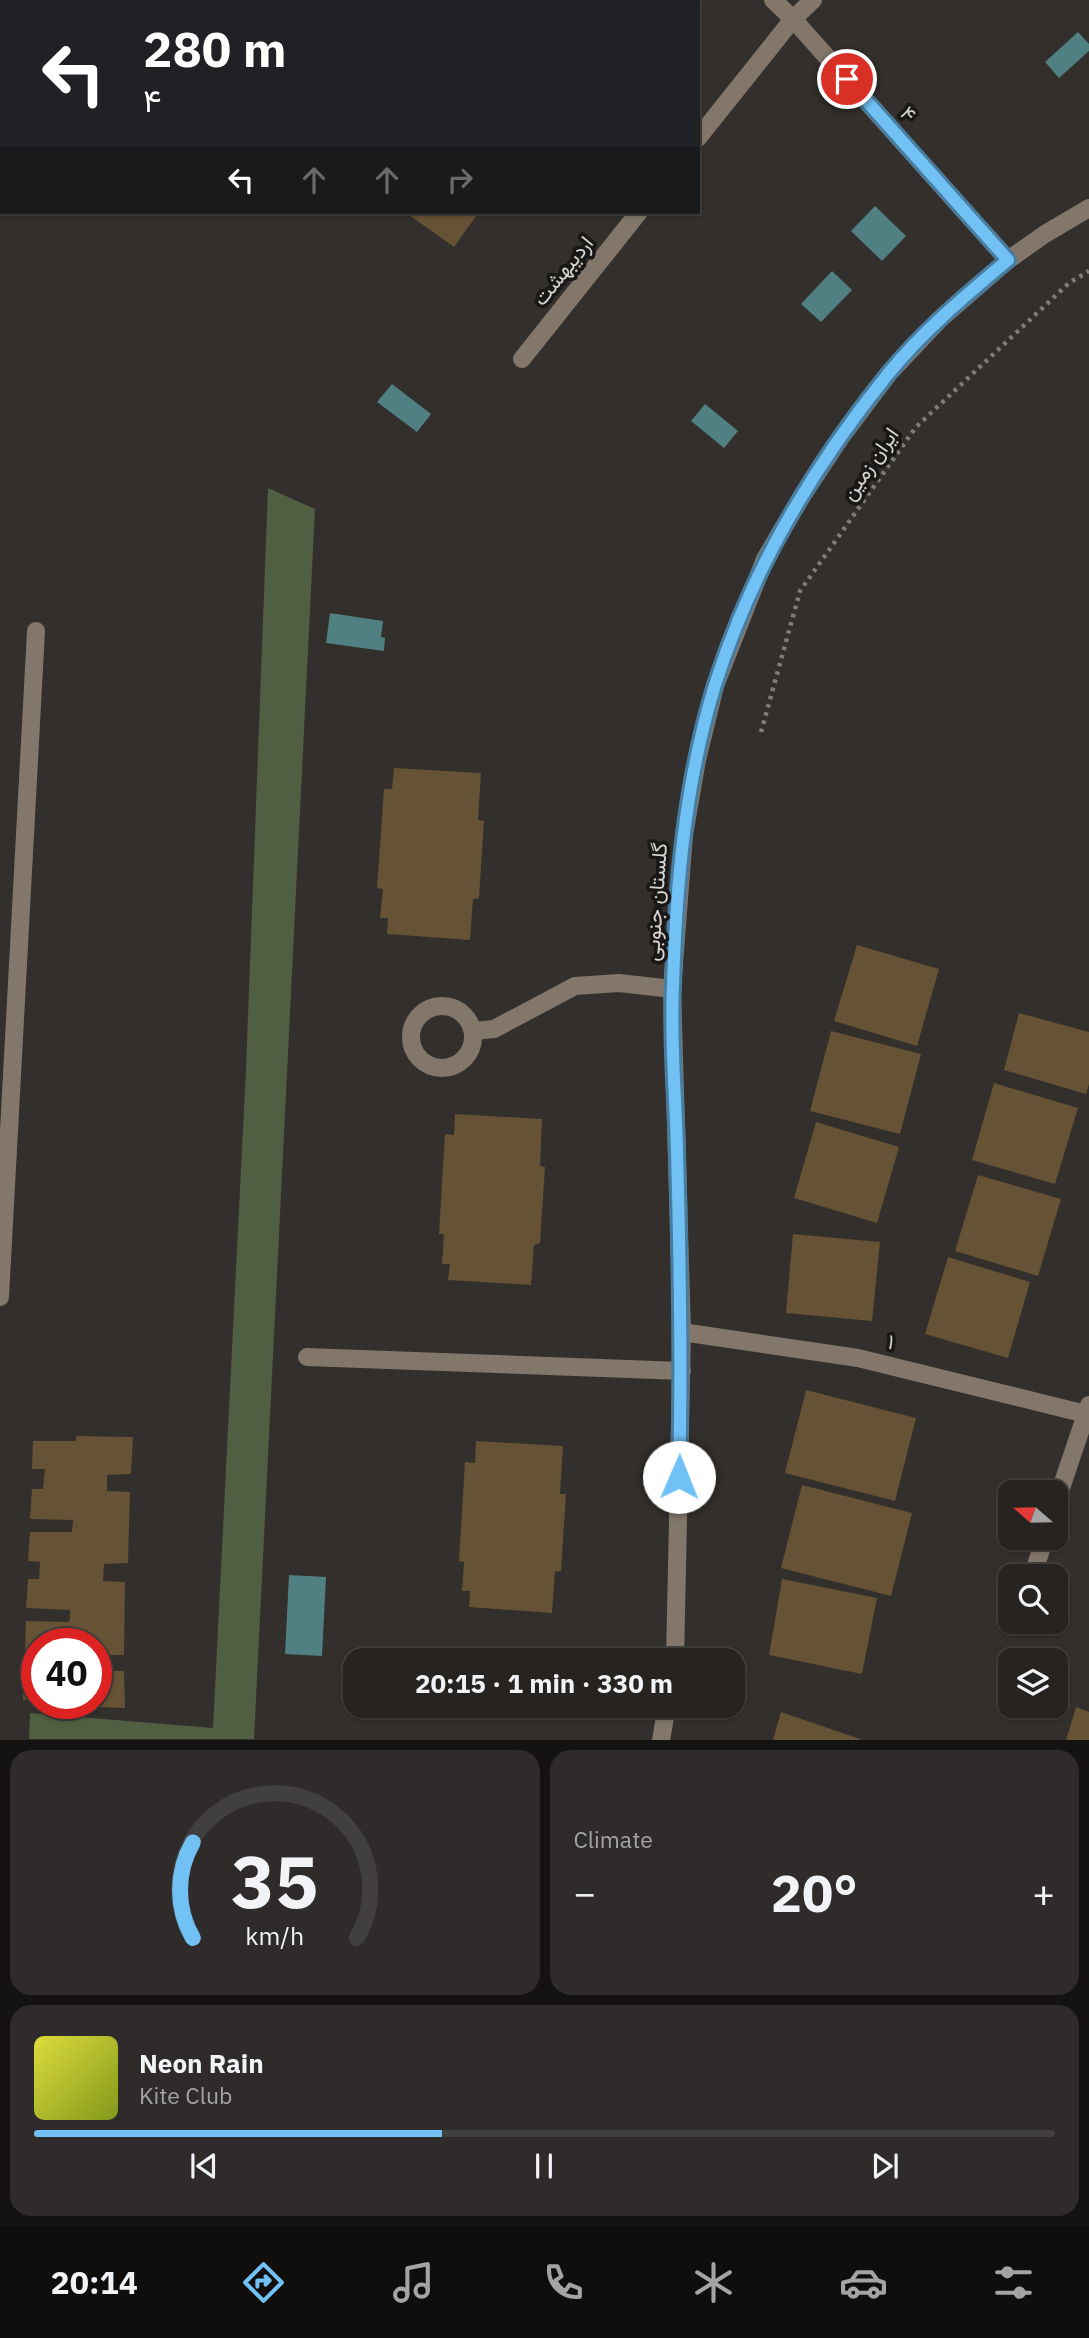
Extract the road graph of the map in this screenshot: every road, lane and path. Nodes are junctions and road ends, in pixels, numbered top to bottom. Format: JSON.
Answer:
{"nodes":[{"id":1,"x":773,"y":0,"type":"edge"},
{"id":2,"x":813,"y":0,"type":"edge"},
{"id":3,"x":793,"y":19,"type":"junction"},
{"id":4,"x":700,"y":135,"type":"edge"},
{"id":5,"x":1089,"y":208,"type":"edge"},
{"id":6,"x":637,"y":214,"type":"edge"},
{"id":7,"x":1008,"y":260,"type":"junction"},
{"id":8,"x":1089,"y":271,"type":"edge"},
{"id":9,"x":522,"y":359,"type":"dead end"},
{"id":10,"x":36,"y":631,"type":"dead end"},
{"id":11,"x":761,"y":732,"type":"dead end"},
{"id":12,"x":672,"y":989,"type":"junction"},
{"id":13,"x":8,"y":1007,"type":"edge"},
{"id":14,"x":473,"y":1031,"type":"dead end"},
{"id":15,"x":0,"y":1297,"type":"edge"},
{"id":16,"x":682,"y":1332,"type":"junction"},
{"id":17,"x":307,"y":1357,"type":"dead end"},
{"id":18,"x":682,"y":1371,"type":"junction"},
{"id":19,"x":1087,"y":1409,"type":"edge"},
{"id":20,"x":1064,"y":1480,"type":"edge"},
{"id":21,"x":675,"y":1648,"type":"edge"},
{"id":22,"x":665,"y":1718,"type":"edge"},
{"id":23,"x":661,"y":1740,"type":"edge"}],
"edges":[{"from":1,"to":3,"type":"street","name":"۴"},
{"from":2,"to":3,"type":"street"},
{"from":3,"to":4,"type":"street"},
{"from":3,"to":7,"type":"street","name":"۴"},
{"from":5,"to":7,"type":"street","name":"گلستان جنوبی"},
{"from":6,"to":9,"type":"street","name":"اردیبهشت"},
{"from":7,"to":12,"type":"street","name":"گلستان جنوبی"},
{"from":8,"to":11,"type":"path","name":"ایران زمین"},
{"from":10,"to":13,"type":"street"},
{"from":12,"to":14,"type":"street"},
{"from":12,"to":16,"type":"street","name":"گلستان جنوبی"},
{"from":13,"to":15,"type":"street"},
{"from":16,"to":18,"type":"street","name":"گلستان جنوبی"},
{"from":16,"to":19,"type":"street","name":"۱"},
{"from":17,"to":18,"type":"street"},
{"from":18,"to":21,"type":"street","name":"گلستان جنوبی"},
{"from":19,"to":20,"type":"street","name":"۱"},
{"from":22,"to":23,"type":"street"}]}
